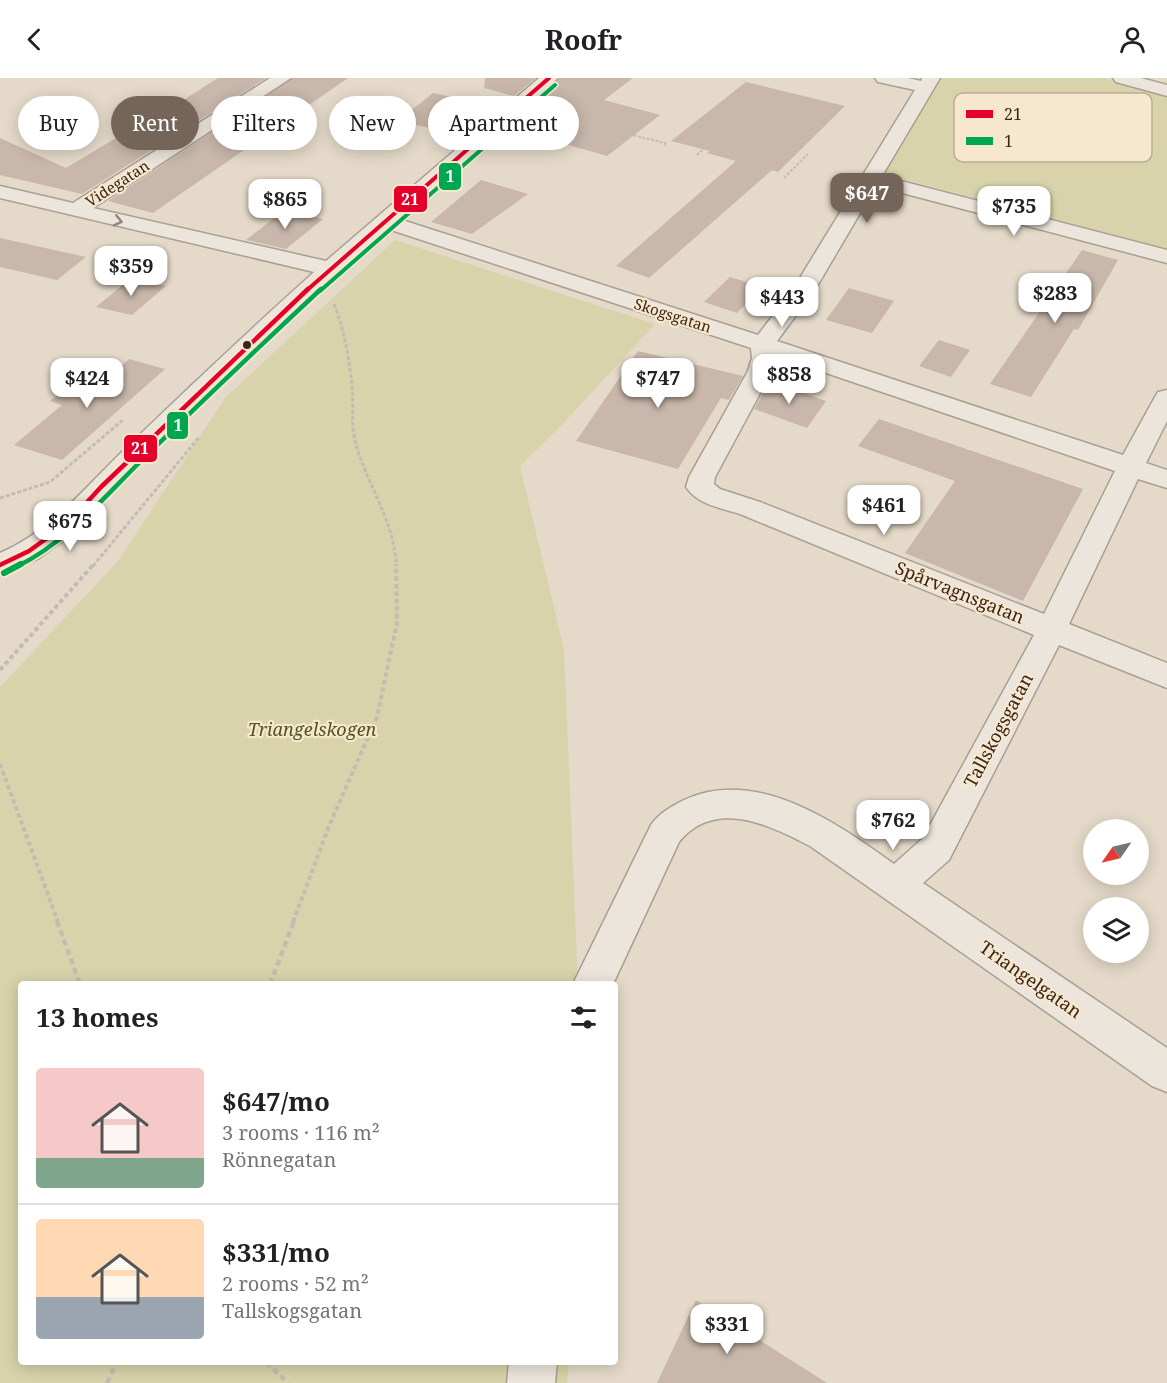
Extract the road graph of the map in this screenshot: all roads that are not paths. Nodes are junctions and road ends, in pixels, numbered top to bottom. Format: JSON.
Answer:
{"nodes":[{"id":1,"x":282,"y":78,"type":"edge"},
{"id":2,"x":549,"y":78,"type":"edge"},
{"id":3,"x":884,"y":78,"type":"edge"},
{"id":4,"x":1122,"y":78,"type":"edge"},
{"id":5,"x":928,"y":82,"type":"edge"},
{"id":6,"x":1167,"y":91,"type":"edge"},
{"id":7,"x":872,"y":179,"type":"junction"},
{"id":8,"x":0,"y":192,"type":"edge"},
{"id":9,"x":74,"y":211,"type":"junction"},
{"id":10,"x":384,"y":221,"type":"junction"},
{"id":11,"x":1167,"y":257,"type":"edge"},
{"id":12,"x":330,"y":269,"type":"junction"},
{"id":13,"x":763,"y":344,"type":"junction"},
{"id":14,"x":1167,"y":397,"type":"edge"},
{"id":15,"x":1130,"y":467,"type":"junction"},
{"id":16,"x":1167,"y":479,"type":"edge"},
{"id":17,"x":101,"y":487,"type":"junction"},
{"id":18,"x":0,"y":540,"type":"edge"},
{"id":19,"x":0,"y":565,"type":"edge"},
{"id":20,"x":1052,"y":629,"type":"junction"},
{"id":21,"x":1167,"y":676,"type":"edge"},
{"id":22,"x":896,"y":885,"type":"junction"},
{"id":23,"x":594,"y":981,"type":"edge"},
{"id":24,"x":1167,"y":1072,"type":"edge"},
{"id":25,"x":533,"y":1365,"type":"edge"},
{"id":26,"x":531,"y":1383,"type":"edge"}],
"edges":[{"from":1,"to":9,"type":"street","name":"Videgatan"},
{"from":2,"to":10,"type":"street"},
{"from":3,"to":5,"type":"street"},
{"from":4,"to":6,"type":"street"},
{"from":5,"to":7,"type":"street"},
{"from":7,"to":11,"type":"street"},
{"from":7,"to":13,"type":"street"},
{"from":8,"to":9,"type":"street"},
{"from":9,"to":12,"type":"street","one_way":true},
{"from":10,"to":12,"type":"street"},
{"from":10,"to":13,"type":"street","name":"Skogsgatan"},
{"from":12,"to":17,"type":"street"},
{"from":13,"to":15,"type":"street","name":"Skogsgatan"},
{"from":13,"to":20,"type":"street","name":"Spårvagnsgatan"},
{"from":14,"to":15,"type":"street","name":"Tallskogsgatan"},
{"from":15,"to":16,"type":"street","name":"Skogsgatan"},
{"from":15,"to":20,"type":"street","name":"Tallskogsgatan"},
{"from":17,"to":18,"type":"street"},
{"from":17,"to":19,"type":"street"},
{"from":20,"to":21,"type":"street","name":"Spårvagnsgatan"},
{"from":20,"to":22,"type":"street","name":"Tallskogsgatan"},
{"from":22,"to":23,"type":"street"},
{"from":22,"to":24,"type":"street","name":"Triangelgatan"},
{"from":25,"to":26,"type":"street"}]}
